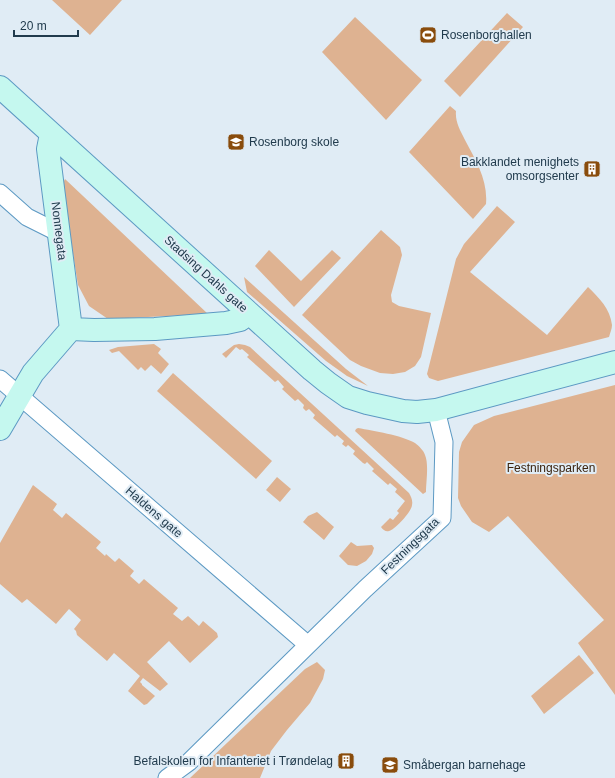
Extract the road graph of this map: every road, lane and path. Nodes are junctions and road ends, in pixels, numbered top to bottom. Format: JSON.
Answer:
{"nodes":[{"id":1,"x":0,"y":87,"type":"edge"},
{"id":2,"x":53,"y":136,"type":"junction"},
{"id":3,"x":0,"y":193,"type":"edge"},
{"id":4,"x":59,"y":233,"type":"junction"},
{"id":5,"x":249,"y":313,"type":"junction"},
{"id":6,"x":71,"y":329,"type":"junction"},
{"id":7,"x":615,"y":362,"type":"edge"},
{"id":8,"x":0,"y":379,"type":"edge"},
{"id":9,"x":19,"y":396,"type":"junction"},
{"id":10,"x":436,"y":410,"type":"junction"},
{"id":11,"x":0,"y":429,"type":"edge"},
{"id":12,"x":308,"y":645,"type":"junction"},
{"id":13,"x":168,"y":778,"type":"edge"}],
"edges":[{"from":1,"to":2,"type":"main road","name":"Stadsing Dahls gate"},
{"from":2,"to":4,"type":"main road","name":"Nonnegata"},
{"from":2,"to":5,"type":"main road","name":"Stadsing Dahls gate"},
{"from":3,"to":4,"type":"street"},
{"from":4,"to":6,"type":"main road","name":"Nonnegata"},
{"from":5,"to":6,"type":"main road"},
{"from":5,"to":10,"type":"main road","name":"Stadsing Dahls gate"},
{"from":6,"to":9,"type":"main road"},
{"from":7,"to":10,"type":"main road"},
{"from":8,"to":9,"type":"street","name":"Haldens gate"},
{"from":9,"to":11,"type":"main road"},
{"from":9,"to":12,"type":"street","name":"Haldens gate"},
{"from":10,"to":12,"type":"street","name":"Festningsgata"},
{"from":12,"to":13,"type":"street","name":"Festningsgata"}]}
